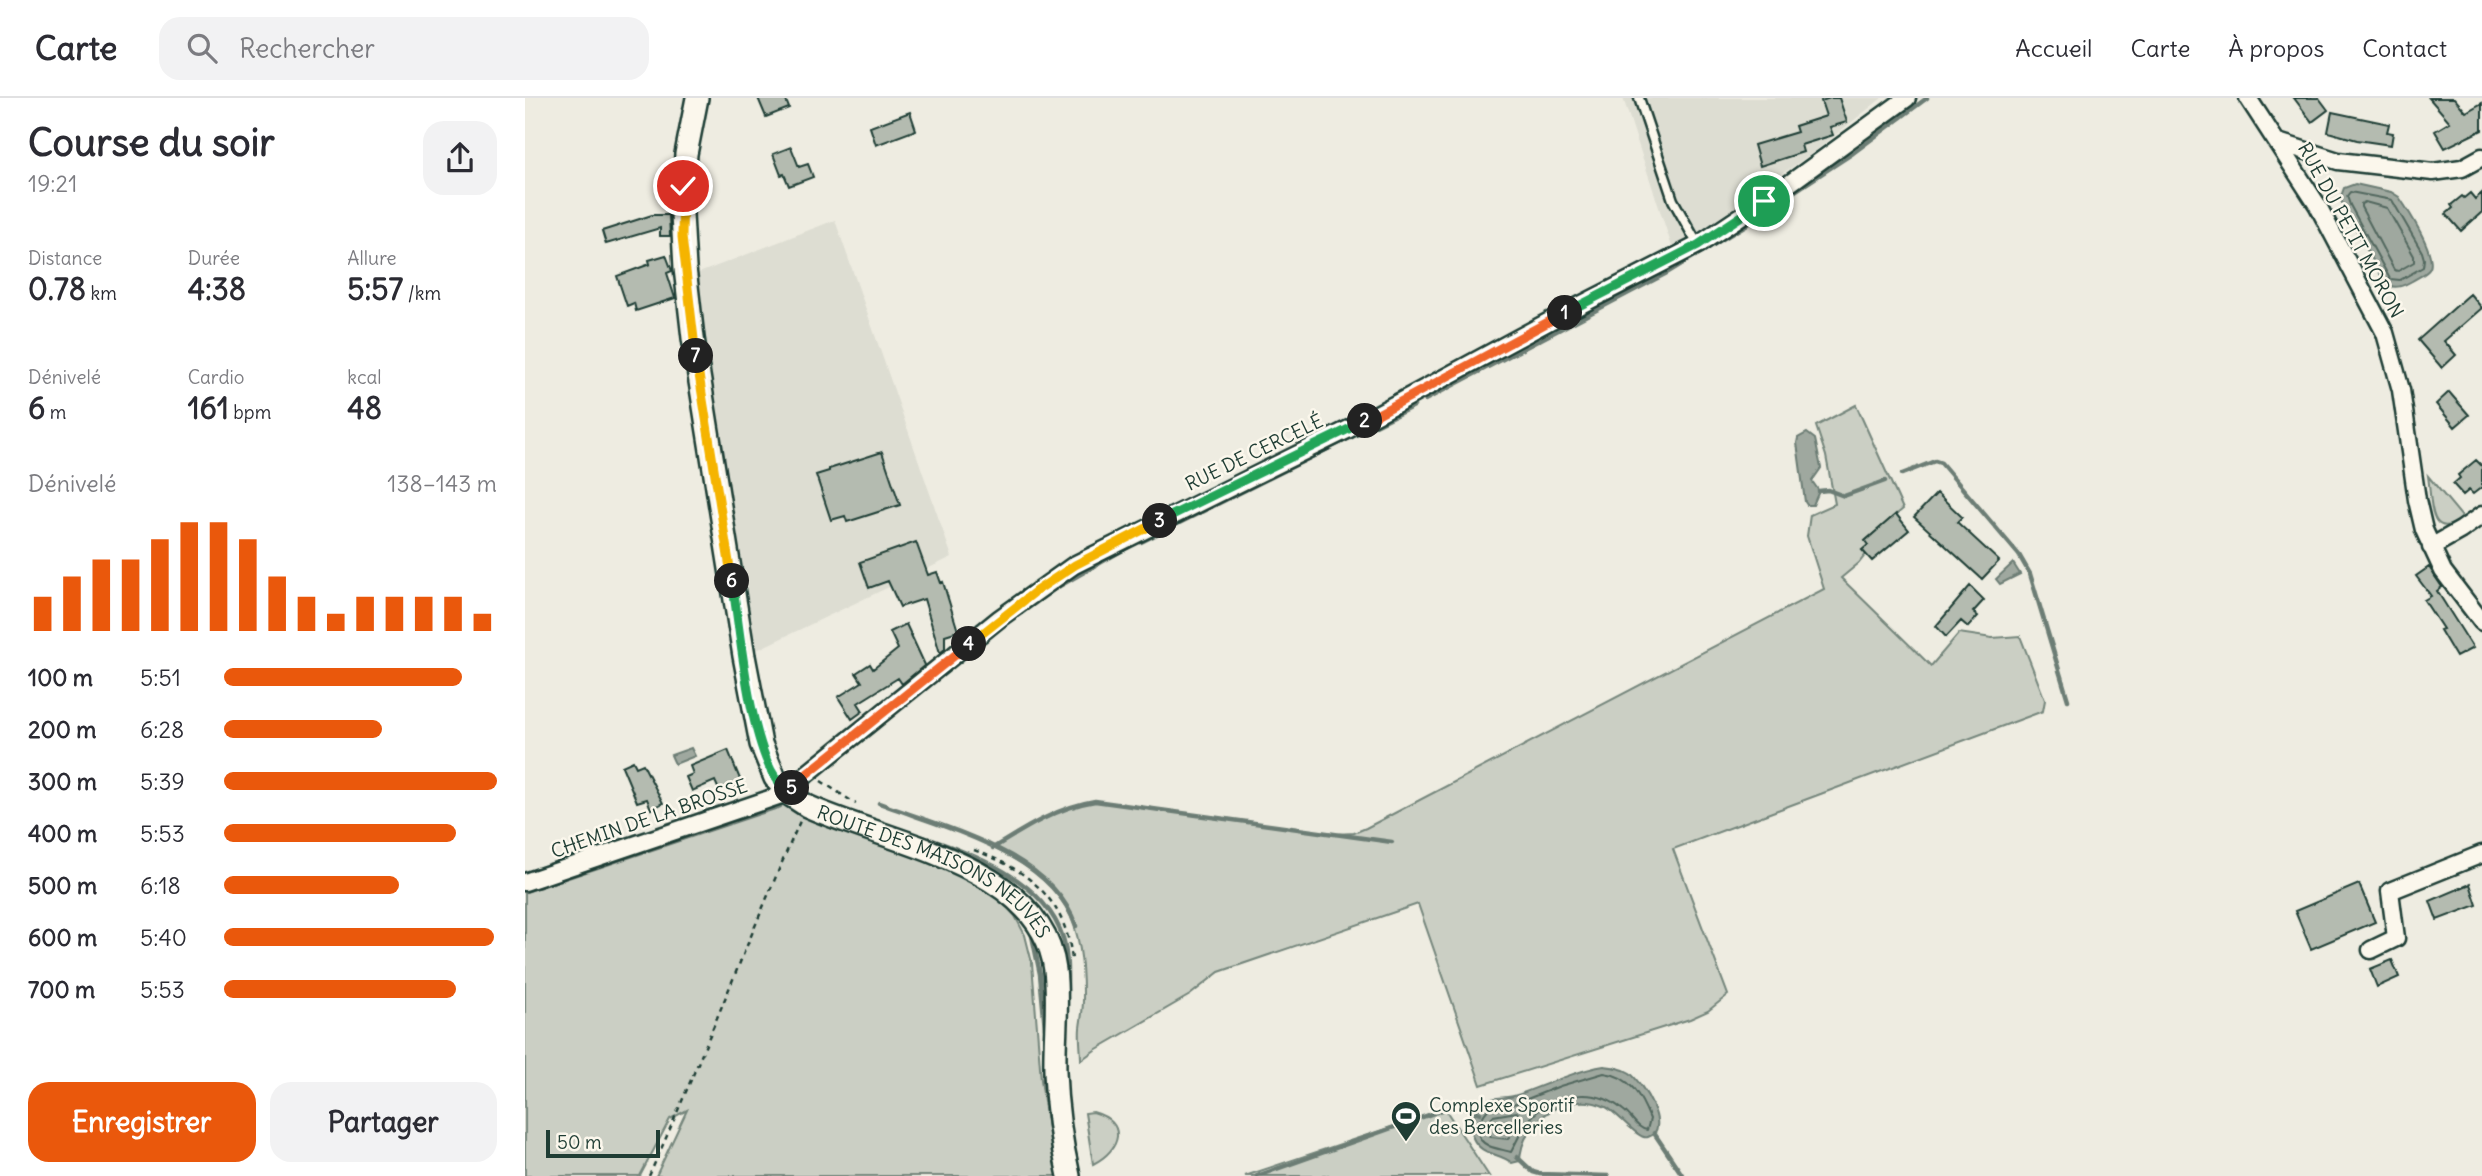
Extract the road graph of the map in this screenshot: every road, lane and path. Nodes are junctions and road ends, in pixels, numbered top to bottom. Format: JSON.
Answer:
{"nodes":[{"id":1,"x":697,"y":98,"type":"edge"},
{"id":2,"x":1639,"y":98,"type":"edge"},
{"id":3,"x":1907,"y":98,"type":"edge"},
{"id":4,"x":2248,"y":98,"type":"edge"},
{"id":5,"x":2278,"y":142,"type":"junction"},
{"id":6,"x":2482,"y":157,"type":"edge"},
{"id":7,"x":1698,"y":245,"type":"junction"},
{"id":8,"x":2482,"y":514,"type":"edge"},
{"id":9,"x":2431,"y":547,"type":"junction"},
{"id":10,"x":2482,"y":622,"type":"edge"},
{"id":11,"x":817,"y":777,"type":"dead end"},
{"id":12,"x":787,"y":793,"type":"junction"},
{"id":13,"x":807,"y":806,"type":"junction"},
{"id":14,"x":860,"y":806,"type":"dead end"},
{"id":15,"x":973,"y":849,"type":"dead end"},
{"id":16,"x":2482,"y":854,"type":"edge"},
{"id":17,"x":525,"y":882,"type":"edge"},
{"id":18,"x":2371,"y":950,"type":"dead end"},
{"id":19,"x":1072,"y":961,"type":"dead end"},
{"id":20,"x":649,"y":1176,"type":"edge"},
{"id":21,"x":1069,"y":1176,"type":"edge"}],
"edges":[{"from":1,"to":12,"type":"street","name":"ROUTE DES MAISONS NEUVES"},
{"from":2,"to":7,"type":"lane"},
{"from":3,"to":7,"type":"street","name":"RUE DE CERCELÉ"},
{"from":4,"to":5,"type":"street","name":"RUE DU PETIT MORON"},
{"from":5,"to":6,"type":"street"},
{"from":5,"to":9,"type":"street","name":"RUE DU PETIT MORON"},
{"from":7,"to":12,"type":"street","name":"RUE DE CERCELÉ"},
{"from":8,"to":9,"type":"street"},
{"from":9,"to":10,"type":"street","name":"RUE DU PETIT MORON"},
{"from":11,"to":14,"type":"path"},
{"from":12,"to":13,"type":"street","name":"ROUTE DES MAISONS NEUVES"},
{"from":12,"to":17,"type":"street","name":"CHEMIN DE LA BROSSE"},
{"from":13,"to":20,"type":"path"},
{"from":13,"to":21,"type":"street","name":"ROUTE DES MAISONS NEUVES"},
{"from":15,"to":19,"type":"path"},
{"from":16,"to":18,"type":"street"}]}
